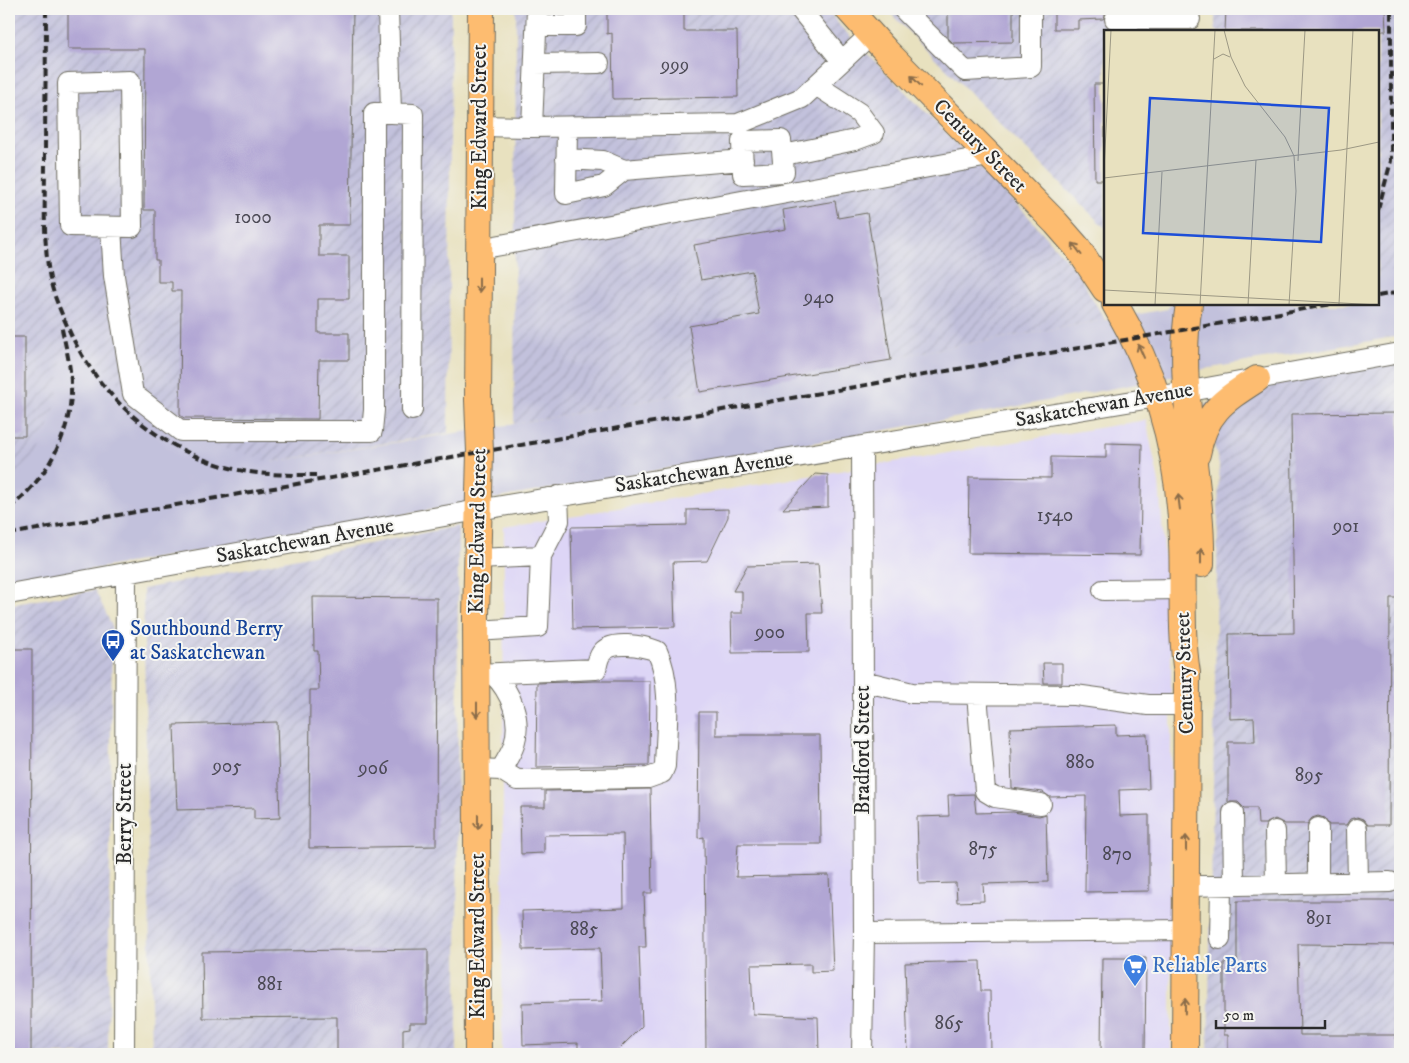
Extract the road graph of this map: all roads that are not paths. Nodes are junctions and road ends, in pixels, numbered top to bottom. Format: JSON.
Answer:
{"nodes":[{"id":1,"x":388,"y":9,"type":"edge"},
{"id":2,"x":481,"y":9,"type":"edge"},
{"id":3,"x":576,"y":9,"type":"edge"},
{"id":4,"x":800,"y":9,"type":"edge"},
{"id":5,"x":848,"y":9,"type":"edge"},
{"id":6,"x":903,"y":9,"type":"edge"},
{"id":7,"x":1031,"y":9,"type":"edge"},
{"id":8,"x":537,"y":18,"type":"edge"},
{"id":9,"x":1115,"y":19,"type":"dead end"},
{"id":10,"x":1190,"y":20,"type":"edge"},
{"id":11,"x":871,"y":34,"type":"junction"},
{"id":12,"x":842,"y":61,"type":"junction"},
{"id":13,"x":599,"y":63,"type":"dead end"},
{"id":14,"x":535,"y":64,"type":"junction"},
{"id":15,"x":816,"y":85,"type":"junction"},
{"id":16,"x":391,"y":113,"type":"junction"},
{"id":17,"x":480,"y":126,"type":"junction"},
{"id":18,"x":532,"y":127,"type":"junction"},
{"id":19,"x":567,"y":127,"type":"junction"},
{"id":20,"x":784,"y":155,"type":"junction"},
{"id":21,"x":989,"y":156,"type":"junction"},
{"id":22,"x":566,"y":159,"type":"junction"},
{"id":23,"x":743,"y":160,"type":"junction"},
{"id":24,"x":624,"y":170,"type":"junction"},
{"id":25,"x":110,"y":227,"type":"junction"},
{"id":26,"x":479,"y":249,"type":"junction"},
{"id":27,"x":1102,"y":280,"type":"edge"},
{"id":28,"x":1116,"y":305,"type":"edge"},
{"id":29,"x":1189,"y":305,"type":"edge"},
{"id":30,"x":1400,"y":353,"type":"edge"},
{"id":31,"x":1257,"y":379,"type":"junction"},
{"id":32,"x":1185,"y":392,"type":"junction"},
{"id":33,"x":1157,"y":397,"type":"junction"},
{"id":34,"x":412,"y":410,"type":"dead end"},
{"id":35,"x":862,"y":446,"type":"junction"},
{"id":36,"x":1194,"y":464,"type":"junction"},
{"id":37,"x":558,"y":496,"type":"junction"},
{"id":38,"x":478,"y":510,"type":"junction"},
{"id":39,"x":541,"y":556,"type":"junction"},
{"id":40,"x":477,"y":559,"type":"junction"},
{"id":41,"x":126,"y":574,"type":"junction"},
{"id":42,"x":1183,"y":589,"type":"junction"},
{"id":43,"x":1103,"y":590,"type":"dead end"},
{"id":44,"x":9,"y":594,"type":"edge"},
{"id":45,"x":476,"y":631,"type":"junction"},
{"id":46,"x":1188,"y":673,"type":"junction"},
{"id":47,"x":485,"y":674,"type":"junction"},
{"id":48,"x":863,"y":681,"type":"junction"},
{"id":49,"x":976,"y":694,"type":"junction"},
{"id":50,"x":1187,"y":705,"type":"junction"},
{"id":51,"x":489,"y":770,"type":"junction"},
{"id":52,"x":1041,"y":804,"type":"dead end"},
{"id":53,"x":1234,"y":813,"type":"dead end"},
{"id":54,"x":1318,"y":828,"type":"dead end"},
{"id":55,"x":1357,"y":829,"type":"dead end"},
{"id":56,"x":1275,"y":831,"type":"dead end"},
{"id":57,"x":1390,"y":882,"type":"dead end"},
{"id":58,"x":1318,"y":883,"type":"junction"},
{"id":59,"x":1358,"y":883,"type":"junction"},
{"id":60,"x":1276,"y":884,"type":"junction"},
{"id":61,"x":1228,"y":885,"type":"junction"},
{"id":62,"x":1186,"y":886,"type":"junction"},
{"id":63,"x":1186,"y":930,"type":"junction"},
{"id":64,"x":864,"y":933,"type":"junction"},
{"id":65,"x":1220,"y":939,"type":"dead end"},
{"id":66,"x":124,"y":1054,"type":"edge"},
{"id":67,"x":478,"y":1054,"type":"edge"},
{"id":68,"x":862,"y":1054,"type":"edge"},
{"id":69,"x":1185,"y":1054,"type":"edge"}],
"edges":[{"from":1,"to":16,"type":"street"},
{"from":2,"to":17,"type":"main road","name":"King Edward Street"},
{"from":3,"to":8,"type":"street"},
{"from":4,"to":12,"type":"street"},
{"from":5,"to":11,"type":"main road","name":"Century Street"},
{"from":6,"to":7,"type":"street"},
{"from":8,"to":14,"type":"street"},
{"from":9,"to":10,"type":"street"},
{"from":11,"to":12,"type":"street"},
{"from":21,"to":11,"type":"main road","name":"Century Street","one_way":true},
{"from":12,"to":15,"type":"street"},
{"from":13,"to":14,"type":"street"},
{"from":14,"to":18,"type":"street"},
{"from":15,"to":19,"type":"street"},
{"from":15,"to":20,"type":"street"},
{"from":16,"to":25,"type":"street"},
{"from":16,"to":34,"type":"street"},
{"from":17,"to":18,"type":"street"},
{"from":17,"to":26,"type":"main road","name":"King Edward Street"},
{"from":18,"to":19,"type":"street"},
{"from":19,"to":22,"type":"street"},
{"from":20,"to":23,"type":"street"},
{"from":20,"to":23,"type":"street"},
{"from":21,"to":26,"type":"street"},
{"from":27,"to":21,"type":"main road","name":"Century Street","one_way":true},
{"from":22,"to":24,"type":"street"},
{"from":22,"to":24,"type":"street"},
{"from":23,"to":24,"type":"street"},
{"from":25,"to":25,"type":"street"},
{"from":26,"to":38,"type":"main road","name":"King Edward Street","one_way":true},
{"from":33,"to":28,"type":"main road","name":"Century Street","one_way":true},
{"from":29,"to":32,"type":"main road"},
{"from":30,"to":31,"type":"street","name":"Saskatchewan Avenue"},
{"from":31,"to":32,"type":"street","name":"Saskatchewan Avenue"},
{"from":31,"to":36,"type":"main road"},
{"from":32,"to":33,"type":"street","name":"Saskatchewan Avenue"},
{"from":32,"to":36,"type":"main road"},
{"from":33,"to":35,"type":"street","name":"Saskatchewan Avenue"},
{"from":42,"to":33,"type":"main road","name":"Century Street","one_way":true},
{"from":35,"to":37,"type":"street","name":"Saskatchewan Avenue"},
{"from":35,"to":48,"type":"street","name":"Bradford Street"},
{"from":46,"to":36,"type":"main road","one_way":true},
{"from":37,"to":38,"type":"street","name":"Saskatchewan Avenue"},
{"from":37,"to":39,"type":"street"},
{"from":38,"to":40,"type":"main road","name":"King Edward Street"},
{"from":38,"to":41,"type":"street","name":"Saskatchewan Avenue"},
{"from":39,"to":40,"type":"street"},
{"from":39,"to":45,"type":"street"},
{"from":40,"to":45,"type":"main road","name":"King Edward Street"},
{"from":41,"to":44,"type":"street","name":"Saskatchewan Avenue"},
{"from":41,"to":66,"type":"street","name":"Berry Street"},
{"from":42,"to":43,"type":"street"},
{"from":42,"to":46,"type":"main road","name":"Century Street"},
{"from":45,"to":47,"type":"main road","name":"King Edward Street"},
{"from":46,"to":50,"type":"main road","name":"Century Street"},
{"from":47,"to":51,"type":"main road","name":"King Edward Street","one_way":true},
{"from":47,"to":51,"type":"street"},
{"from":47,"to":51,"type":"street"},
{"from":48,"to":49,"type":"street"},
{"from":48,"to":64,"type":"street","name":"Bradford Street"},
{"from":49,"to":50,"type":"street"},
{"from":49,"to":52,"type":"street"},
{"from":62,"to":50,"type":"main road","name":"Century Street","one_way":true},
{"from":51,"to":67,"type":"main road","name":"King Edward Street","one_way":true},
{"from":53,"to":61,"type":"street"},
{"from":54,"to":58,"type":"street"},
{"from":55,"to":59,"type":"street"},
{"from":56,"to":60,"type":"street"},
{"from":57,"to":59,"type":"street"},
{"from":58,"to":59,"type":"street"},
{"from":58,"to":60,"type":"street"},
{"from":60,"to":61,"type":"street"},
{"from":61,"to":62,"type":"street"},
{"from":61,"to":65,"type":"street"},
{"from":62,"to":63,"type":"main road","name":"Century Street"},
{"from":63,"to":64,"type":"street"},
{"from":69,"to":63,"type":"main road","name":"Century Street","one_way":true},
{"from":64,"to":68,"type":"street","name":"Bradford Street"}]}
